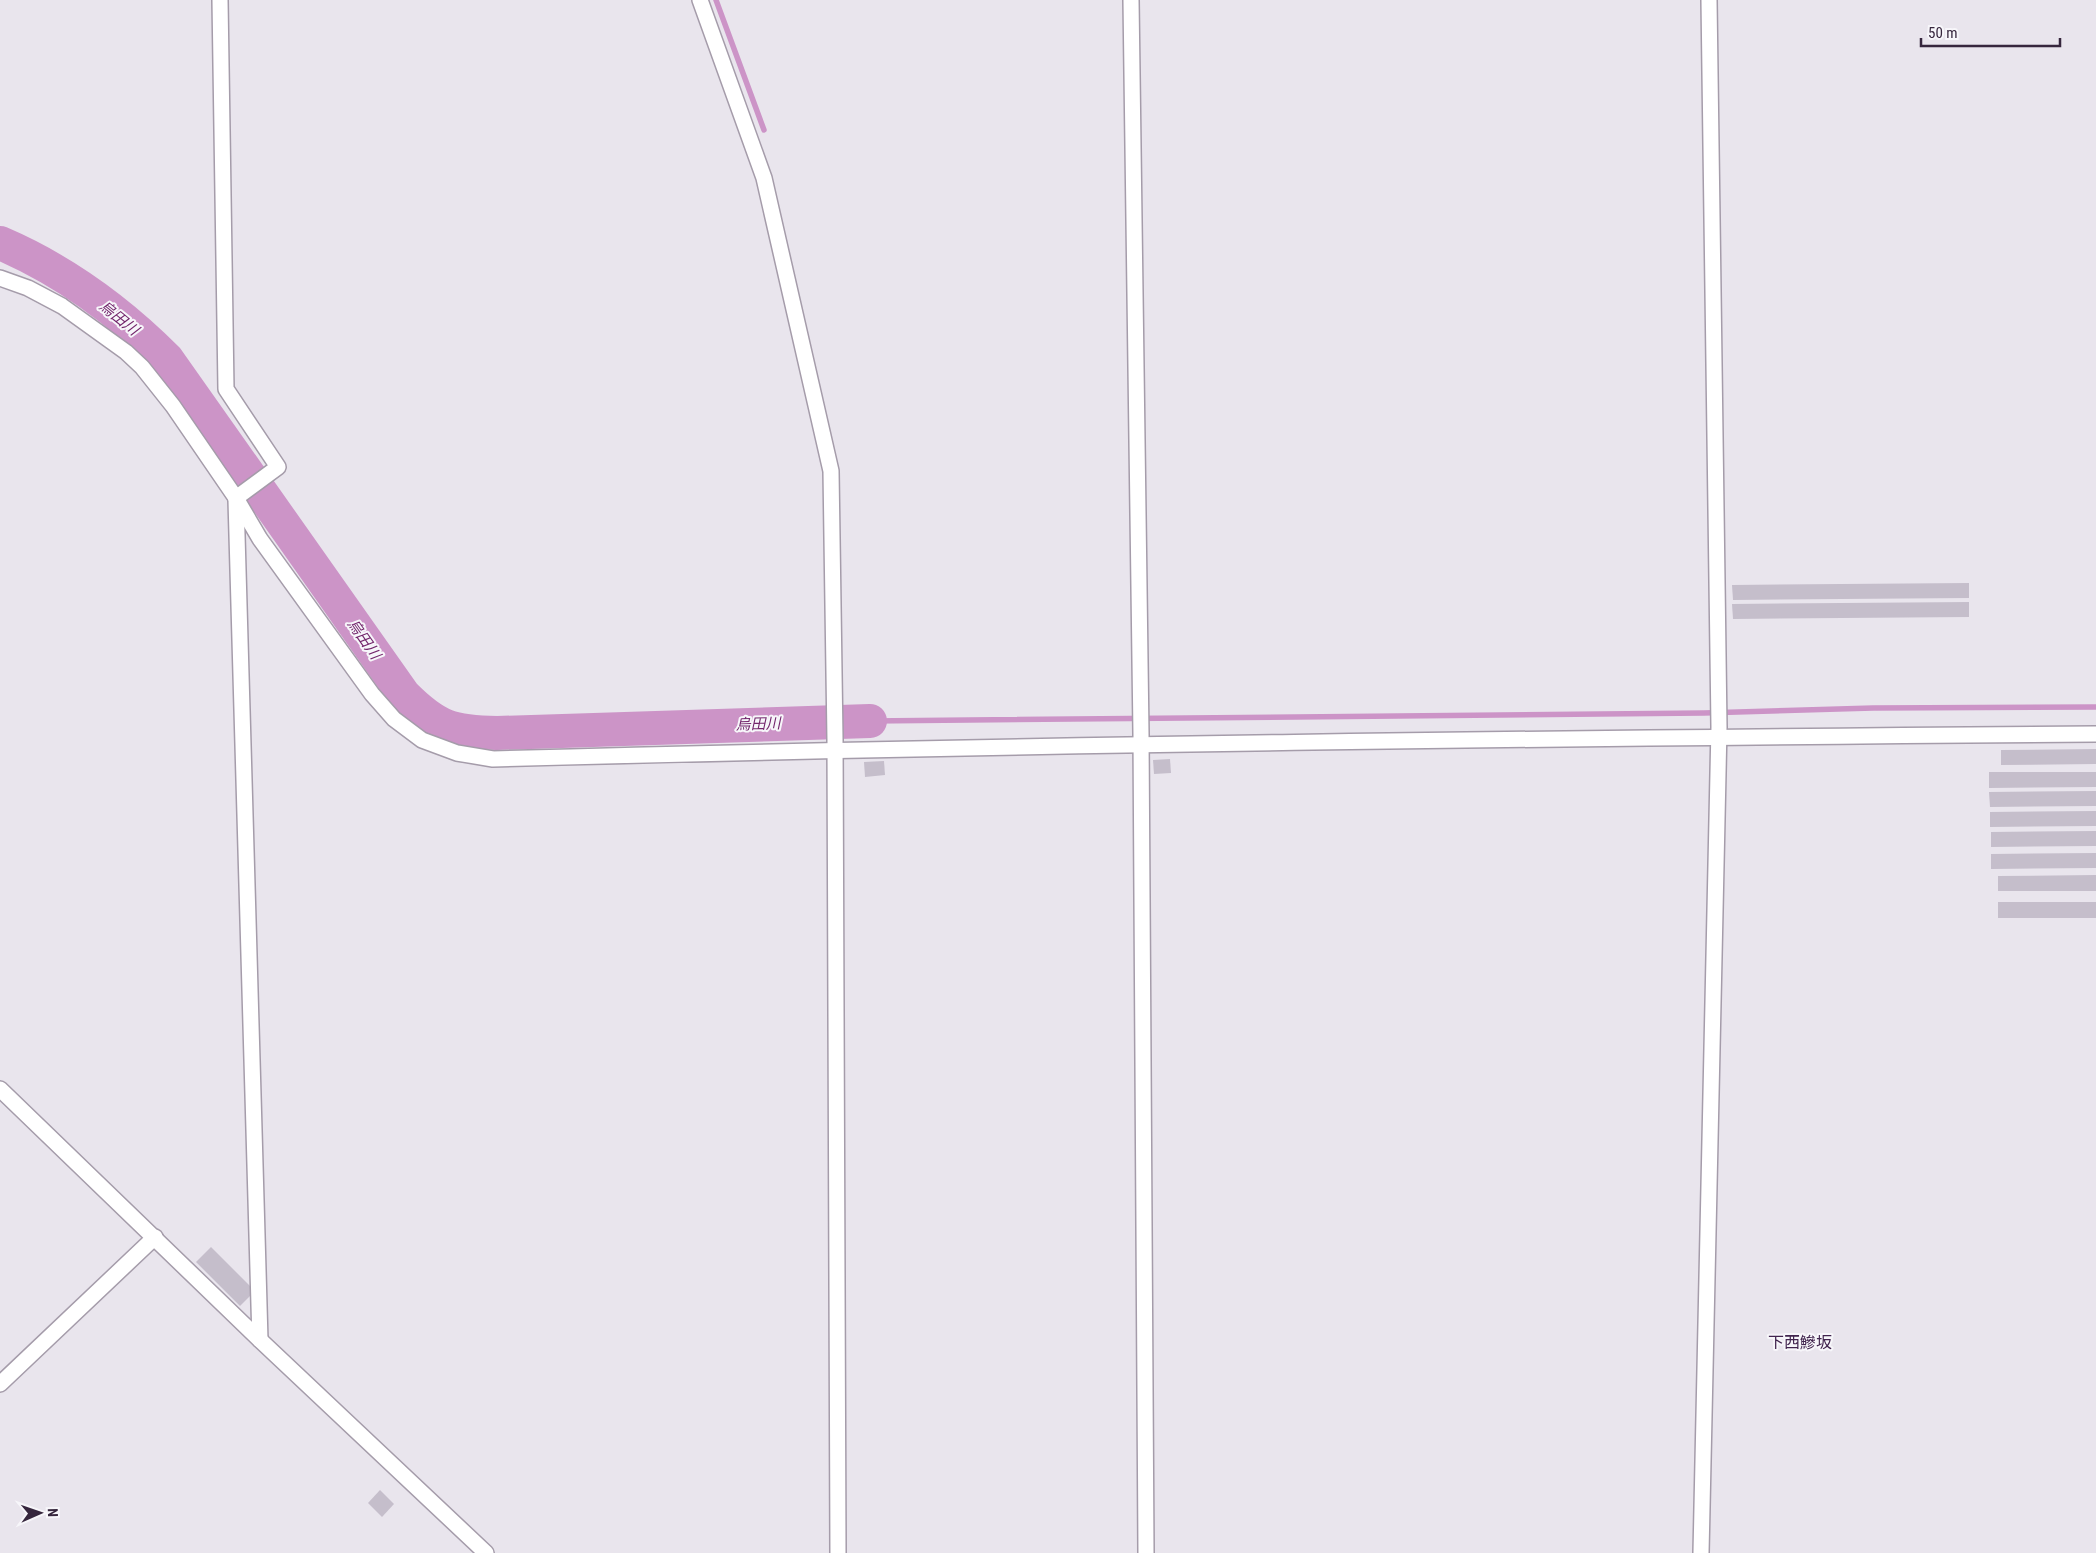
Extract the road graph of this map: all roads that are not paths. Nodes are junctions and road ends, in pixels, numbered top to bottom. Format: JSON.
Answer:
{"nodes":[{"id":1,"x":220,"y":0,"type":"edge"},
{"id":2,"x":700,"y":0,"type":"edge"},
{"id":3,"x":1131,"y":0,"type":"edge"},
{"id":4,"x":1709,"y":0,"type":"edge"},
{"id":5,"x":0,"y":278,"type":"edge"},
{"id":6,"x":240,"y":495,"type":"junction"},
{"id":7,"x":1719,"y":732,"type":"junction"},
{"id":8,"x":2096,"y":734,"type":"edge"},
{"id":9,"x":1141,"y":739,"type":"junction"},
{"id":10,"x":835,"y":744,"type":"junction"},
{"id":11,"x":0,"y":1089,"type":"edge"},
{"id":12,"x":155,"y":1237,"type":"junction"},
{"id":13,"x":260,"y":1340,"type":"junction"},
{"id":14,"x":0,"y":1384,"type":"edge"},
{"id":15,"x":486,"y":1553,"type":"edge"},
{"id":16,"x":838,"y":1553,"type":"edge"},
{"id":17,"x":1146,"y":1553,"type":"edge"},
{"id":18,"x":1701,"y":1553,"type":"edge"}],
"edges":[{"from":1,"to":6,"type":"street"},
{"from":2,"to":10,"type":"street"},
{"from":3,"to":9,"type":"street"},
{"from":4,"to":7,"type":"street"},
{"from":5,"to":6,"type":"street"},
{"from":6,"to":10,"type":"street"},
{"from":6,"to":13,"type":"street"},
{"from":7,"to":8,"type":"street"},
{"from":7,"to":9,"type":"street"},
{"from":7,"to":18,"type":"street"},
{"from":9,"to":10,"type":"street"},
{"from":9,"to":17,"type":"street"},
{"from":10,"to":16,"type":"street"},
{"from":11,"to":12,"type":"street"},
{"from":12,"to":13,"type":"street"},
{"from":12,"to":14,"type":"street"},
{"from":13,"to":15,"type":"street"}]}
